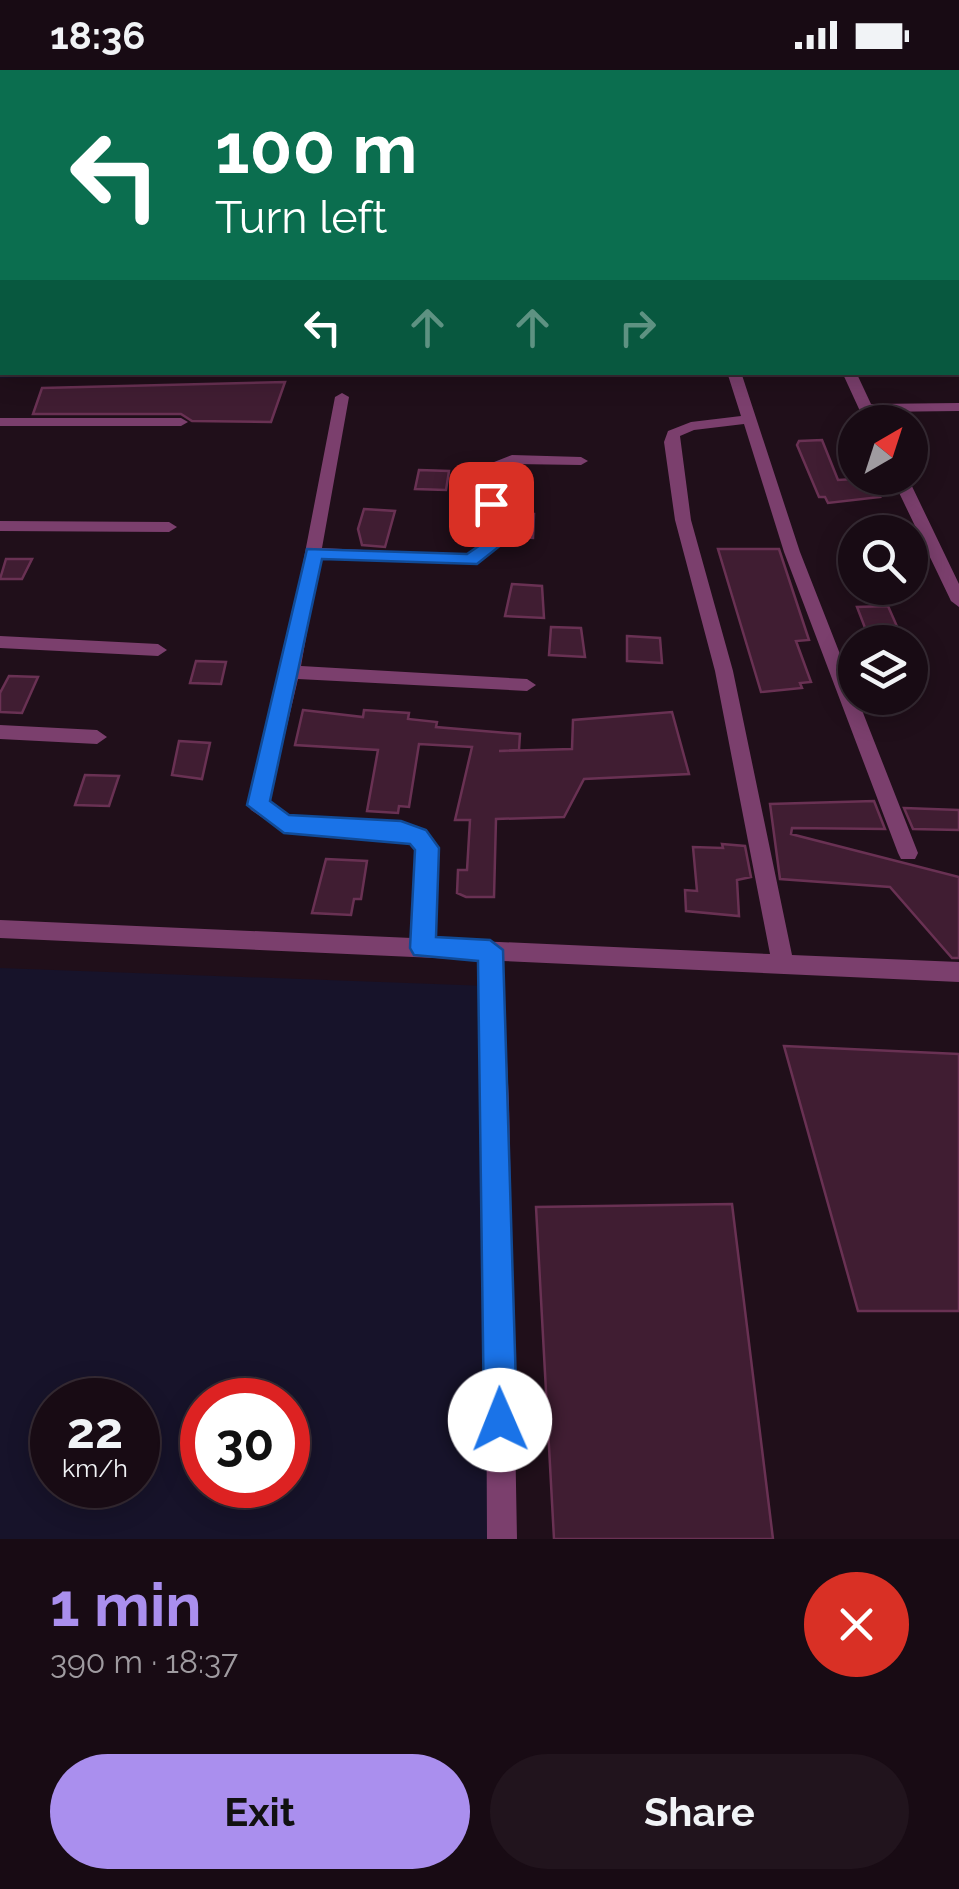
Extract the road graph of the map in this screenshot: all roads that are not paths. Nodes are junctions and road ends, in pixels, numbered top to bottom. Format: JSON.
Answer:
{"nodes":[{"id":1,"x":735,"y":375,"type":"edge"},
{"id":2,"x":849,"y":375,"type":"edge"},
{"id":3,"x":342,"y":397,"type":"dead end"},
{"id":4,"x":864,"y":405,"type":"edge"},
{"id":5,"x":959,"y":407,"type":"edge"},
{"id":6,"x":928,"y":410,"type":"edge"},
{"id":7,"x":749,"y":419,"type":"junction"},
{"id":8,"x":0,"y":422,"type":"edge"},
{"id":9,"x":181,"y":422,"type":"dead end"},
{"id":10,"x":581,"y":461,"type":"dead end"},
{"id":11,"x":908,"y":495,"type":"edge"},
{"id":12,"x":0,"y":526,"type":"edge"},
{"id":13,"x":169,"y":528,"type":"dead end"},
{"id":14,"x":314,"y":553,"type":"junction"},
{"id":15,"x":959,"y":601,"type":"edge"},
{"id":16,"x":0,"y":642,"type":"edge"},
{"id":17,"x":158,"y":650,"type":"dead end"},
{"id":18,"x":291,"y":672,"type":"junction"},
{"id":19,"x":527,"y":685,"type":"dead end"},
{"id":20,"x":0,"y":732,"type":"edge"},
{"id":21,"x":97,"y":738,"type":"dead end"},
{"id":22,"x":908,"y":853,"type":"dead end"},
{"id":23,"x":0,"y":928,"type":"edge"},
{"id":24,"x":423,"y":948,"type":"junction"},
{"id":25,"x":490,"y":950,"type":"junction"},
{"id":26,"x":784,"y":964,"type":"junction"},
{"id":27,"x":959,"y":972,"type":"edge"},
{"id":28,"x":502,"y":1539,"type":"edge"}],
"edges":[{"from":1,"to":7,"type":"street"},
{"from":2,"to":4,"type":"street"},
{"from":3,"to":14,"type":"street"},
{"from":5,"to":6,"type":"street"},
{"from":7,"to":22,"type":"street"},
{"from":7,"to":26,"type":"street"},
{"from":8,"to":9,"type":"street"},
{"from":10,"to":14,"type":"street"},
{"from":11,"to":15,"type":"street"},
{"from":12,"to":13,"type":"street"},
{"from":14,"to":18,"type":"street"},
{"from":16,"to":17,"type":"street"},
{"from":18,"to":19,"type":"street"},
{"from":18,"to":24,"type":"street"},
{"from":20,"to":21,"type":"street"},
{"from":23,"to":24,"type":"street"},
{"from":24,"to":25,"type":"street"},
{"from":25,"to":26,"type":"street"},
{"from":25,"to":28,"type":"street"},
{"from":26,"to":27,"type":"street"}]}
